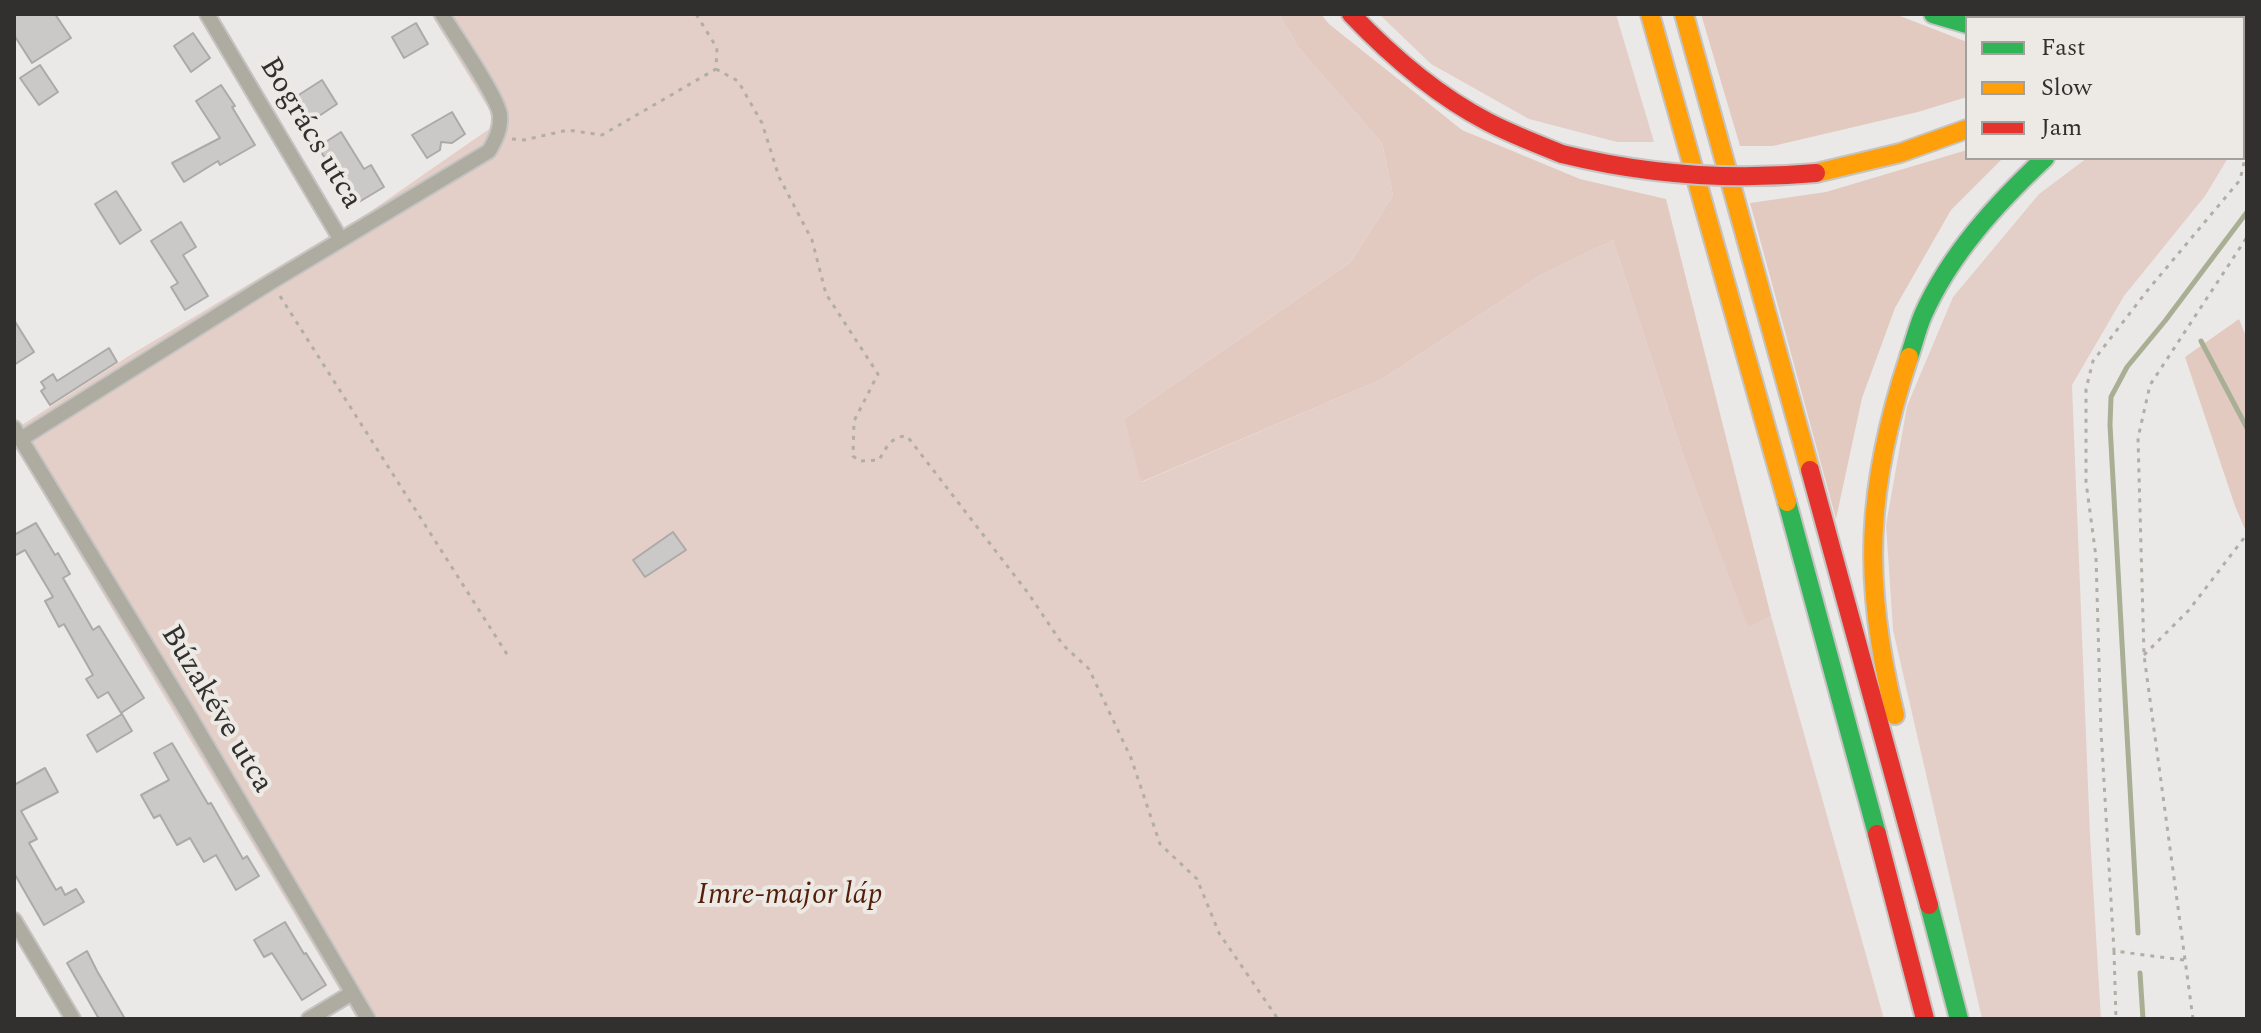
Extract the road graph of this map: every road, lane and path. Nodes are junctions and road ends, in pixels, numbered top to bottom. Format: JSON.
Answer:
{"nodes":[{"id":1,"x":207,"y":14,"type":"edge"},
{"id":2,"x":442,"y":14,"type":"edge"},
{"id":3,"x":696,"y":14,"type":"edge"},
{"id":4,"x":1351,"y":14,"type":"edge"},
{"id":5,"x":1650,"y":14,"type":"edge"},
{"id":6,"x":1684,"y":14,"type":"edge"},
{"id":7,"x":1933,"y":14,"type":"edge"},
{"id":8,"x":1965,"y":23,"type":"edge"},
{"id":9,"x":716,"y":69,"type":"junction"},
{"id":10,"x":1965,"y":130,"type":"edge"},
{"id":11,"x":493,"y":145,"type":"junction"},
{"id":12,"x":2043,"y":160,"type":"edge"},
{"id":13,"x":2245,"y":160,"type":"edge"},
{"id":14,"x":2247,"y":237,"type":"edge"},
{"id":15,"x":341,"y":240,"type":"junction"},
{"id":16,"x":271,"y":282,"type":"junction"},
{"id":17,"x":17,"y":434,"type":"edge"},
{"id":18,"x":2247,"y":534,"type":"edge"},
{"id":19,"x":2144,"y":655,"type":"junction"},
{"id":20,"x":510,"y":659,"type":"dead end"},
{"id":21,"x":1922,"y":879,"type":"junction"},
{"id":22,"x":14,"y":920,"type":"edge"},
{"id":23,"x":2114,"y":951,"type":"junction"},
{"id":24,"x":2184,"y":960,"type":"junction"},
{"id":25,"x":352,"y":993,"type":"junction"},
{"id":26,"x":73,"y":1019,"type":"edge"},
{"id":27,"x":309,"y":1019,"type":"edge"},
{"id":28,"x":368,"y":1019,"type":"edge"},
{"id":29,"x":1278,"y":1019,"type":"edge"},
{"id":30,"x":1925,"y":1019,"type":"edge"},
{"id":31,"x":1959,"y":1019,"type":"edge"},
{"id":32,"x":2116,"y":1019,"type":"edge"},
{"id":33,"x":2193,"y":1019,"type":"edge"}],
"edges":[{"from":1,"to":15,"type":"street","name":"Bogrács utca"},
{"from":2,"to":11,"type":"street"},
{"from":3,"to":9,"type":"path"},
{"from":4,"to":10,"type":"highway","bridge":true},
{"from":5,"to":30,"type":"highway"},
{"from":6,"to":21,"type":"highway"},
{"from":7,"to":8,"type":"highway"},
{"from":9,"to":11,"type":"path"},
{"from":9,"to":29,"type":"path"},
{"from":11,"to":15,"type":"street"},
{"from":12,"to":21,"type":"highway"},
{"from":13,"to":23,"type":"path"},
{"from":14,"to":19,"type":"path"},
{"from":15,"to":16,"type":"street"},
{"from":16,"to":17,"type":"street"},
{"from":16,"to":20,"type":"path"},
{"from":17,"to":25,"type":"street","name":"Búzakéve utca"},
{"from":18,"to":19,"type":"path"},
{"from":19,"to":24,"type":"path"},
{"from":21,"to":31,"type":"highway"},
{"from":22,"to":26,"type":"street"},
{"from":23,"to":24,"type":"path"},
{"from":23,"to":32,"type":"path"},
{"from":24,"to":33,"type":"path"},
{"from":25,"to":27,"type":"street"},
{"from":25,"to":28,"type":"street","name":"Búzakéve utca"}]}
